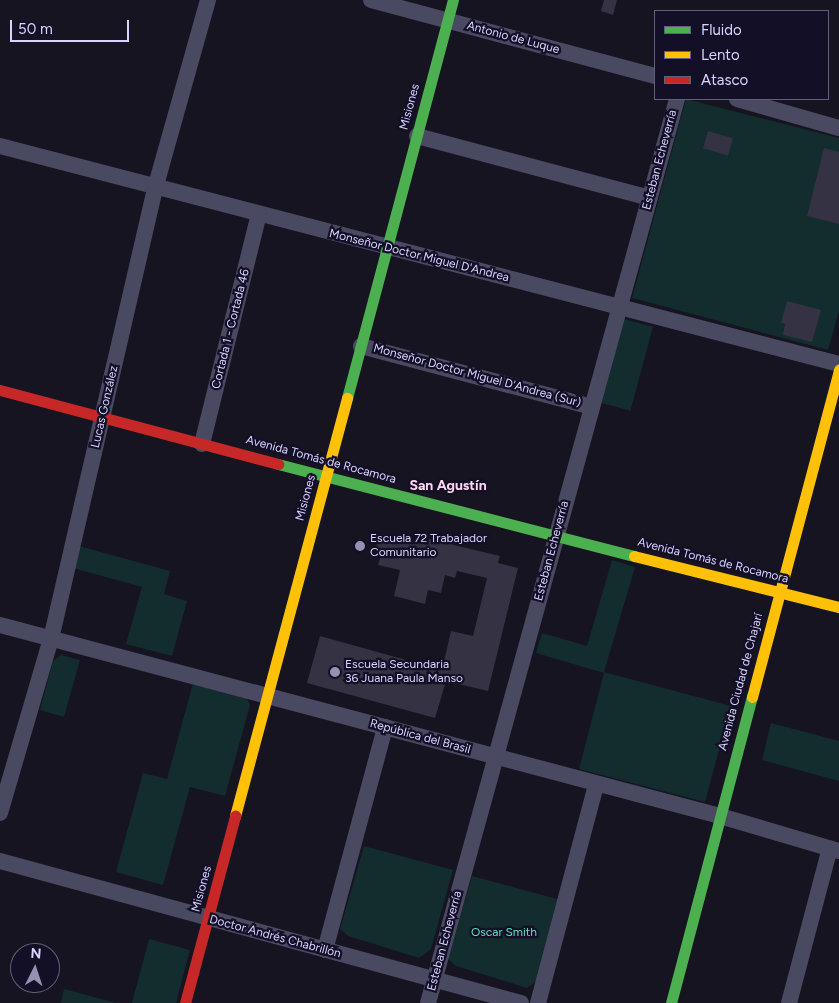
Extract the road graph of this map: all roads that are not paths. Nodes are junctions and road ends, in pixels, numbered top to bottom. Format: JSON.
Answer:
{"nodes":[{"id":1,"x":208,"y":0,"type":"edge"},
{"id":2,"x":371,"y":0,"type":"edge"},
{"id":3,"x":453,"y":0,"type":"edge"},
{"id":4,"x":448,"y":20,"type":"junction"},
{"id":5,"x":654,"y":76,"type":"edge"},
{"id":6,"x":677,"y":100,"type":"edge"},
{"id":7,"x":741,"y":100,"type":"edge"},
{"id":8,"x":839,"y":128,"type":"edge"},
{"id":9,"x":417,"y":136,"type":"junction"},
{"id":10,"x":0,"y":146,"type":"edge"},
{"id":11,"x":156,"y":185,"type":"junction"},
{"id":12,"x":650,"y":198,"type":"junction"},
{"id":13,"x":259,"y":214,"type":"junction"},
{"id":14,"x":387,"y":248,"type":"junction"},
{"id":15,"x":621,"y":307,"type":"junction"},
{"id":16,"x":361,"y":346,"type":"junction"},
{"id":17,"x":839,"y":364,"type":"edge"},
{"id":18,"x":839,"y":369,"type":"edge"},
{"id":19,"x":0,"y":390,"type":"edge"},
{"id":20,"x":592,"y":407,"type":"junction"},
{"id":21,"x":102,"y":418,"type":"junction"},
{"id":22,"x":202,"y":444,"type":"junction"},
{"id":23,"x":326,"y":475,"type":"junction"},
{"id":24,"x":556,"y":537,"type":"junction"},
{"id":25,"x":779,"y":591,"type":"junction"},
{"id":26,"x":839,"y":607,"type":"edge"},
{"id":27,"x":0,"y":625,"type":"edge"},
{"id":28,"x":51,"y":639,"type":"junction"},
{"id":29,"x":269,"y":696,"type":"junction"},
{"id":30,"x":385,"y":727,"type":"junction"},
{"id":31,"x":495,"y":757,"type":"junction"},
{"id":32,"x":596,"y":785,"type":"junction"},
{"id":33,"x":0,"y":813,"type":"edge"},
{"id":34,"x":720,"y":816,"type":"junction"},
{"id":35,"x":834,"y":850,"type":"edge"},
{"id":36,"x":0,"y":861,"type":"edge"},
{"id":37,"x":208,"y":919,"type":"junction"},
{"id":38,"x":325,"y":950,"type":"junction"},
{"id":39,"x":435,"y":980,"type":"junction"},
{"id":40,"x":185,"y":1003,"type":"edge"},
{"id":41,"x":428,"y":1003,"type":"edge"},
{"id":42,"x":521,"y":1003,"type":"edge"},
{"id":43,"x":538,"y":1003,"type":"edge"},
{"id":44,"x":671,"y":1003,"type":"edge"},
{"id":45,"x":789,"y":1003,"type":"edge"}],
"edges":[{"from":1,"to":11,"type":"street","name":"Lucas González"},
{"from":2,"to":4,"type":"street","name":"Antonio de Luque"},
{"from":3,"to":4,"type":"street","name":"Misiones"},
{"from":4,"to":5,"type":"street","name":"Antonio de Luque"},
{"from":4,"to":9,"type":"street","name":"Misiones"},
{"from":6,"to":12,"type":"street","name":"Esteban Echeverría"},
{"from":7,"to":8,"type":"street"},
{"from":9,"to":12,"type":"street"},
{"from":9,"to":14,"type":"street","name":"Misiones"},
{"from":10,"to":11,"type":"street","name":"Monseñor Doctor Miguel D'Andrea"},
{"from":11,"to":13,"type":"street","name":"Monseñor Doctor Miguel D'Andrea"},
{"from":11,"to":21,"type":"street","name":"Lucas González"},
{"from":12,"to":15,"type":"street","name":"Esteban Echeverría"},
{"from":13,"to":14,"type":"street","name":"Monseñor Doctor Miguel D'Andrea"},
{"from":13,"to":22,"type":"street","name":"Cortada 1 - Cortada 46"},
{"from":14,"to":15,"type":"street","name":"Monseñor Doctor Miguel D'Andrea"},
{"from":14,"to":16,"type":"street","name":"Misiones"},
{"from":15,"to":17,"type":"street","name":"Monseñor Doctor Miguel D'Andrea"},
{"from":15,"to":20,"type":"street","name":"Esteban Echeverría"},
{"from":16,"to":20,"type":"street","name":"Monseñor Doctor Miguel D'Andrea (Sur)"},
{"from":16,"to":23,"type":"street","name":"Misiones"},
{"from":18,"to":25,"type":"street","name":"Avenida Ciudad de Chajarí"},
{"from":19,"to":21,"type":"street","name":"Avenida Tomás de Rocamora"},
{"from":20,"to":24,"type":"street","name":"Esteban Echeverría"},
{"from":21,"to":22,"type":"street","name":"Avenida Tomás de Rocamora"},
{"from":21,"to":28,"type":"street","name":"Lucas González"},
{"from":22,"to":23,"type":"street","name":"Avenida Tomás de Rocamora"},
{"from":23,"to":24,"type":"street","name":"Avenida Tomás de Rocamora"},
{"from":23,"to":29,"type":"street","name":"Misiones"},
{"from":24,"to":25,"type":"street","name":"Avenida Tomás de Rocamora"},
{"from":24,"to":31,"type":"street","name":"Esteban Echeverría"},
{"from":25,"to":26,"type":"street","name":"Avenida Tomás de Rocamora"},
{"from":25,"to":34,"type":"street","name":"Avenida Ciudad de Chajarí"},
{"from":27,"to":28,"type":"street","name":"República del Brasil"},
{"from":28,"to":29,"type":"street","name":"República del Brasil"},
{"from":28,"to":33,"type":"street","name":"Lucas González"},
{"from":29,"to":30,"type":"street","name":"República del Brasil"},
{"from":29,"to":37,"type":"street","name":"Misiones"},
{"from":30,"to":31,"type":"street","name":"República del Brasil"},
{"from":30,"to":38,"type":"street"},
{"from":31,"to":32,"type":"street","name":"República del Brasil"},
{"from":31,"to":39,"type":"street","name":"Esteban Echeverría"},
{"from":32,"to":34,"type":"street","name":"República del Brasil"},
{"from":32,"to":43,"type":"street"},
{"from":34,"to":35,"type":"street","name":"República del Brasil"},
{"from":34,"to":44,"type":"street","name":"Avenida Ciudad de Chajarí"},
{"from":35,"to":45,"type":"street"},
{"from":36,"to":37,"type":"street","name":"Doctor Andrés Chabrillón"},
{"from":37,"to":38,"type":"street","name":"Doctor Andrés Chabrillón"},
{"from":37,"to":40,"type":"street","name":"Misiones"},
{"from":38,"to":39,"type":"street","name":"Doctor Andrés Chabrillón"},
{"from":39,"to":41,"type":"street","name":"Esteban Echeverría"},
{"from":39,"to":42,"type":"street","name":"Doctor Andrés Chabrillón"}]}
